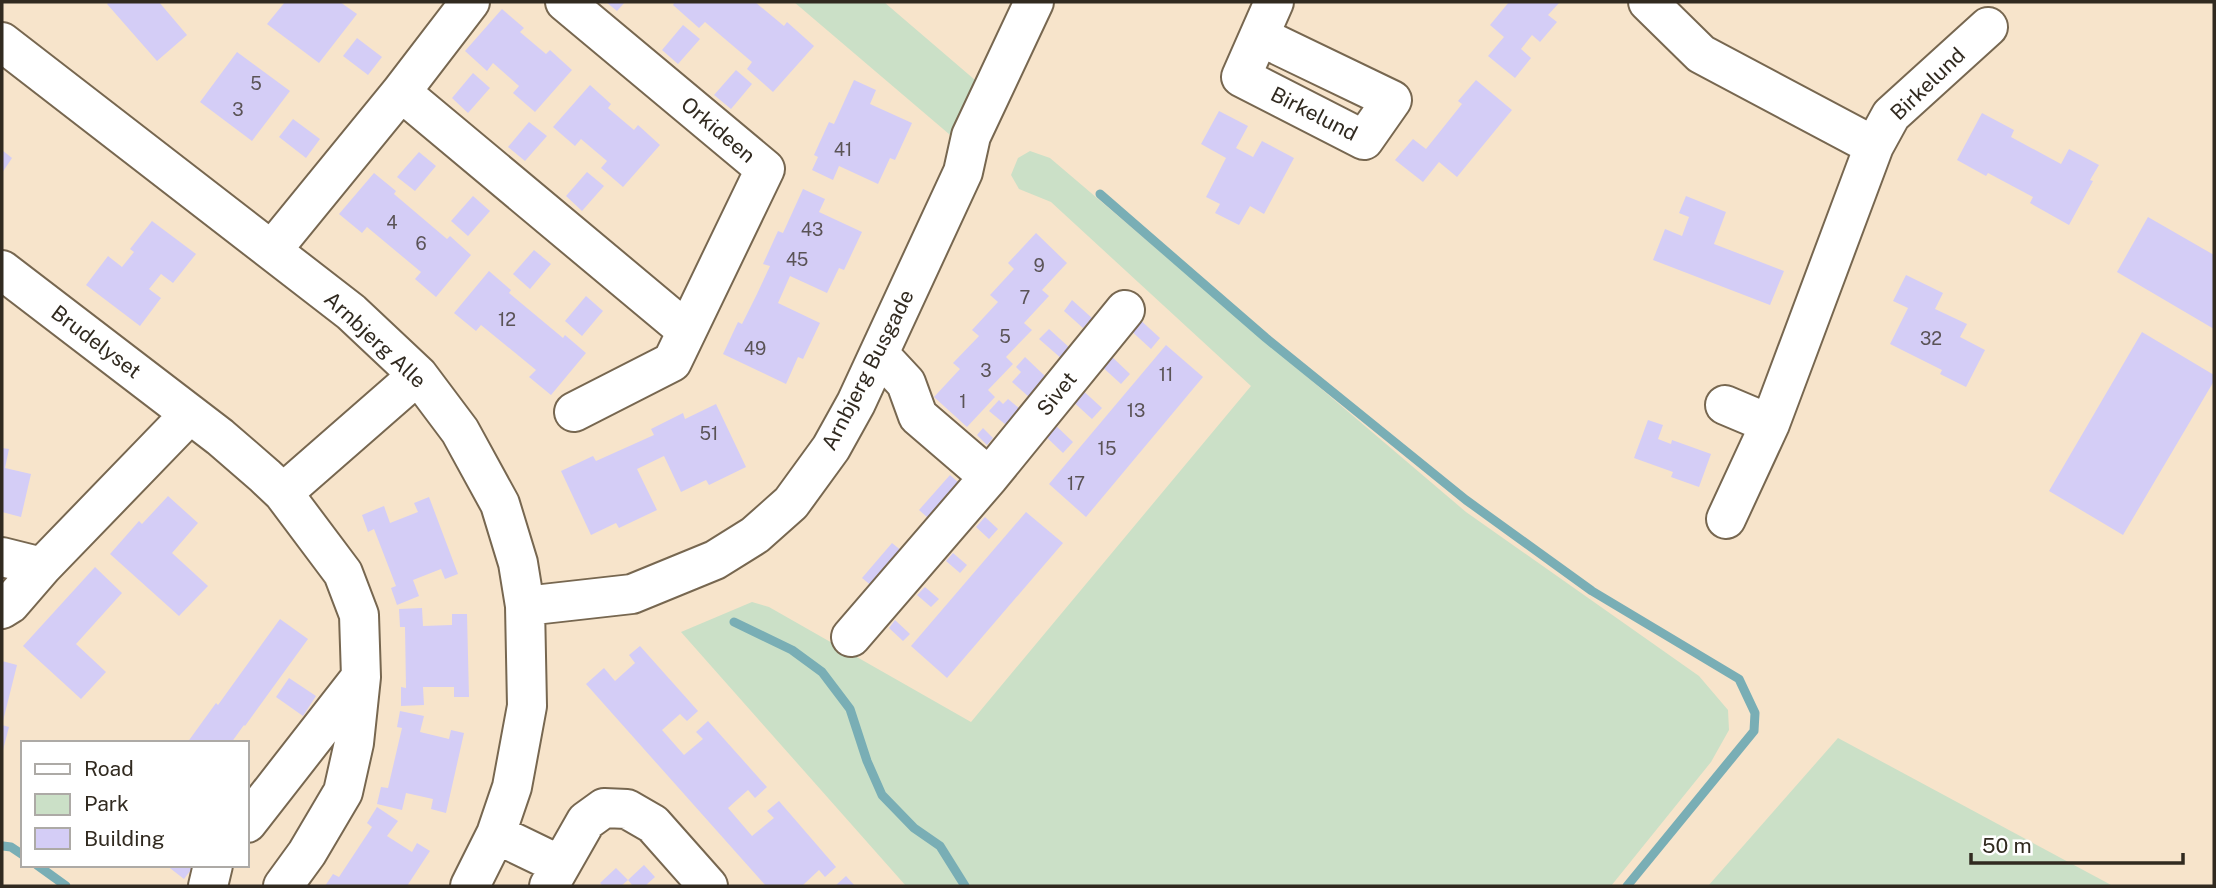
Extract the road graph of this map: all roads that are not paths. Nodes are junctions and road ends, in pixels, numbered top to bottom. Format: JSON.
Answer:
{"nodes":[{"id":1,"x":470,"y":2,"type":"edge"},
{"id":2,"x":565,"y":2,"type":"edge"},
{"id":3,"x":1034,"y":2,"type":"edge"},
{"id":4,"x":1648,"y":2,"type":"edge"},
{"id":5,"x":1988,"y":27,"type":"dead end"},
{"id":6,"x":2,"y":42,"type":"edge"},
{"id":7,"x":401,"y":92,"type":"junction"},
{"id":8,"x":1874,"y":146,"type":"junction"},
{"id":9,"x":272,"y":250,"type":"junction"},
{"id":10,"x":2,"y":270,"type":"edge"},
{"id":11,"x":1125,"y":310,"type":"dead end"},
{"id":12,"x":687,"y":331,"type":"junction"},
{"id":13,"x":879,"y":354,"type":"junction"},
{"id":14,"x":418,"y":375,"type":"junction"},
{"id":15,"x":1725,"y":405,"type":"dead end"},
{"id":16,"x":574,"y":412,"type":"dead end"},
{"id":17,"x":190,"y":414,"type":"junction"},
{"id":18,"x":1770,"y":424,"type":"junction"},
{"id":19,"x":989,"y":477,"type":"junction"},
{"id":20,"x":283,"y":493,"type":"junction"},
{"id":21,"x":1727,"y":519,"type":"dead end"},
{"id":22,"x":2,"y":557,"type":"edge"},
{"id":23,"x":42,"y":567,"type":"junction"},
{"id":24,"x":526,"y":606,"type":"junction"},
{"id":25,"x":2,"y":609,"type":"edge"},
{"id":26,"x":851,"y":637,"type":"dead end"},
{"id":27,"x":360,"y":677,"type":"junction"},
{"id":28,"x":248,"y":821,"type":"edge"},
{"id":29,"x":496,"y":834,"type":"junction"},
{"id":30,"x":213,"y":867,"type":"edge"},
{"id":31,"x":555,"y":876,"type":"edge"},
{"id":32,"x":208,"y":886,"type":"edge"},
{"id":33,"x":283,"y":886,"type":"edge"},
{"id":34,"x":470,"y":886,"type":"edge"},
{"id":35,"x":708,"y":886,"type":"edge"}],
"edges":[{"from":1,"to":7,"type":"street"},
{"from":2,"to":12,"type":"street","name":"Orkideen"},
{"from":3,"to":13,"type":"street","name":"Arnbjerg Busgade"},
{"from":4,"to":8,"type":"street"},
{"from":5,"to":8,"type":"street","name":"Birkelund"},
{"from":6,"to":9,"type":"street","name":"Arnbjerg Alle"},
{"from":7,"to":9,"type":"street"},
{"from":7,"to":12,"type":"street"},
{"from":8,"to":18,"type":"street","name":"Birkelund"},
{"from":9,"to":14,"type":"street","name":"Arnbjerg Alle"},
{"from":10,"to":17,"type":"street","name":"Brudelyset"},
{"from":11,"to":19,"type":"street","name":"Sivet"},
{"from":12,"to":16,"type":"street","name":"Orkideen"},
{"from":13,"to":19,"type":"street"},
{"from":13,"to":24,"type":"street","name":"Arnbjerg Busgade"},
{"from":14,"to":20,"type":"street"},
{"from":14,"to":24,"type":"street","name":"Arnbjerg Alle"},
{"from":15,"to":18,"type":"street"},
{"from":17,"to":20,"type":"street","name":"Brudelyset"},
{"from":17,"to":23,"type":"street"},
{"from":18,"to":21,"type":"street","name":"Birkelund"},
{"from":19,"to":26,"type":"street","name":"Sivet"},
{"from":20,"to":27,"type":"street","name":"Brudelyset"},
{"from":22,"to":23,"type":"street"},
{"from":23,"to":25,"type":"street"},
{"from":24,"to":29,"type":"street","name":"Arnbjerg Alle"},
{"from":27,"to":28,"type":"street"},
{"from":27,"to":33,"type":"street","name":"Brudelyset"},
{"from":29,"to":31,"type":"street"},
{"from":29,"to":34,"type":"street","name":"Arnbjerg Alle"},
{"from":30,"to":32,"type":"street"},
{"from":31,"to":35,"type":"street"}]}
